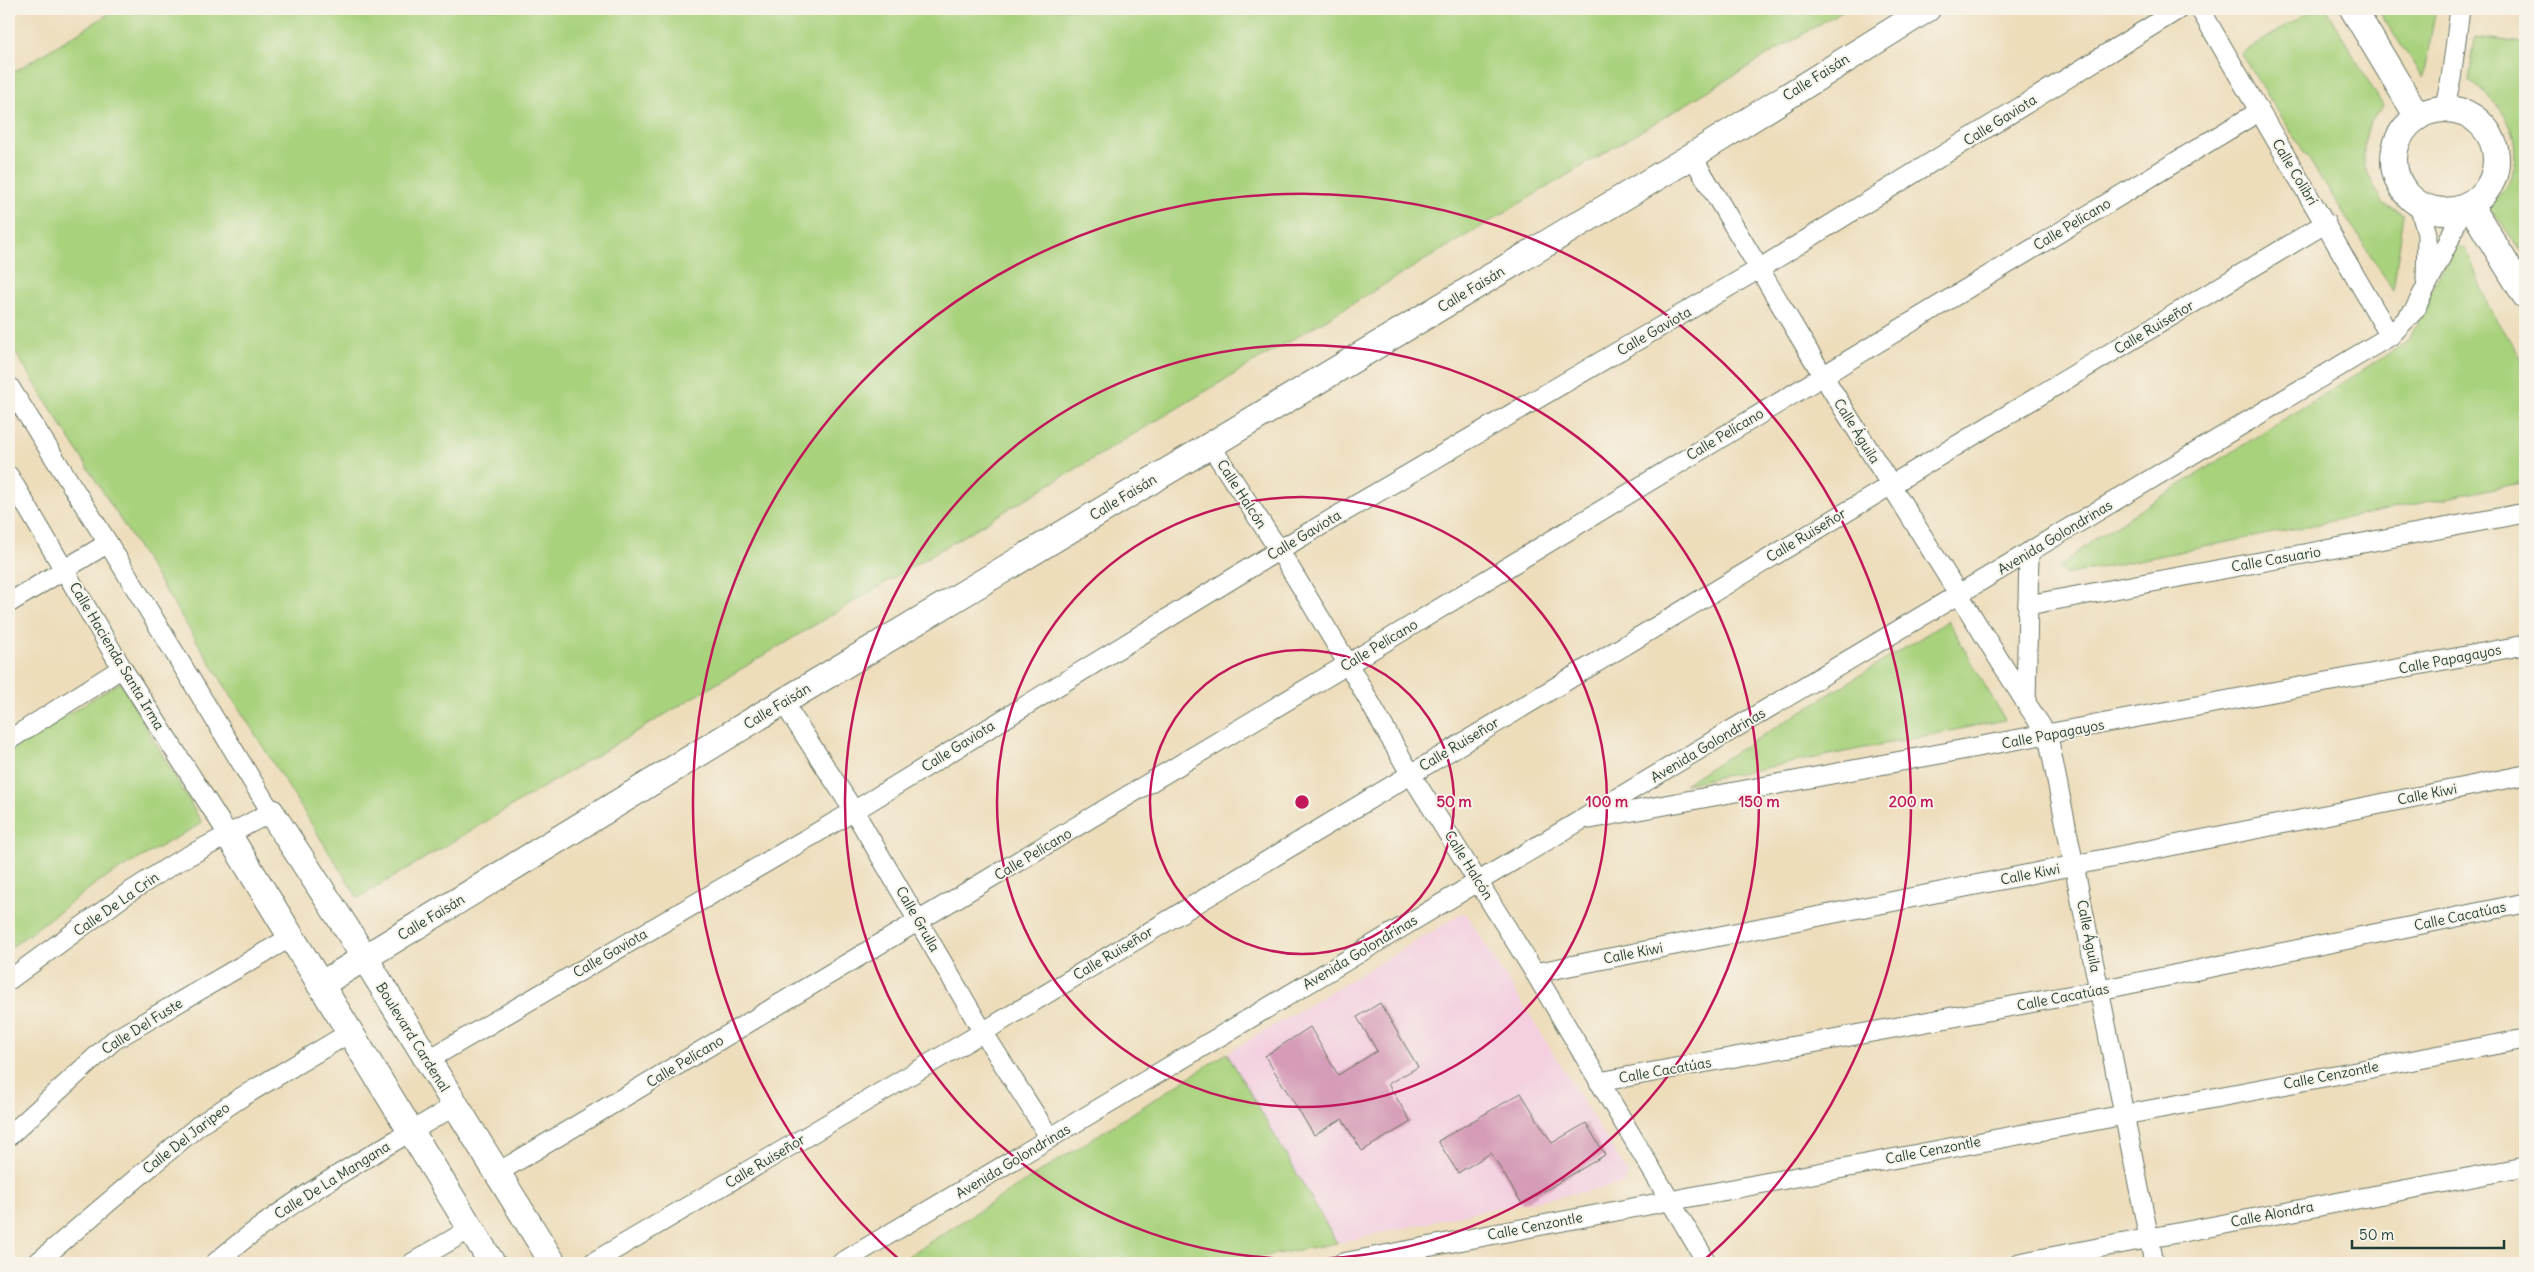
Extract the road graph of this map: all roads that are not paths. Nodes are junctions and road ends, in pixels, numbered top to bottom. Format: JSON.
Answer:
{"nodes":[{"id":1,"x":1927,"y":9,"type":"edge"},
{"id":2,"x":2179,"y":9,"type":"edge"},
{"id":3,"x":2200,"y":9,"type":"edge"},
{"id":4,"x":2353,"y":9,"type":"edge"},
{"id":5,"x":2460,"y":9,"type":"edge"},
{"id":6,"x":2444,"y":109,"type":"junction"},
{"id":7,"x":2258,"y":112,"type":"junction"},
{"id":8,"x":2418,"y":116,"type":"junction"},
{"id":9,"x":1692,"y":156,"type":"junction"},
{"id":10,"x":2419,"y":205,"type":"junction"},
{"id":11,"x":2466,"y":207,"type":"junction"},
{"id":12,"x":2326,"y":224,"type":"junction"},
{"id":13,"x":1759,"y":269,"type":"junction"},
{"id":14,"x":2426,"y":284,"type":"junction"},
{"id":15,"x":2525,"y":295,"type":"edge"},
{"id":16,"x":2390,"y":336,"type":"junction"},
{"id":17,"x":1822,"y":374,"type":"junction"},
{"id":18,"x":9,"y":386,"type":"edge"},
{"id":19,"x":1210,"y":445,"type":"junction"},
{"id":20,"x":9,"y":476,"type":"edge"},
{"id":21,"x":1891,"y":484,"type":"junction"},
{"id":22,"x":2525,"y":513,"type":"edge"},
{"id":23,"x":108,"y":543,"type":"junction"},
{"id":24,"x":1278,"y":550,"type":"junction"},
{"id":25,"x":2029,"y":552,"type":"junction"},
{"id":26,"x":64,"y":569,"type":"junction"},
{"id":27,"x":1957,"y":595,"type":"junction"},
{"id":28,"x":9,"y":603,"type":"edge"},
{"id":29,"x":2028,"y":605,"type":"junction"},
{"id":30,"x":2525,"y":645,"type":"edge"},
{"id":31,"x":1348,"y":664,"type":"junction"},
{"id":32,"x":122,"y":668,"type":"junction"},
{"id":33,"x":783,"y":702,"type":"junction"},
{"id":34,"x":2026,"y":703,"type":"junction"},
{"id":35,"x":2048,"y":736,"type":"junction"},
{"id":36,"x":9,"y":740,"type":"edge"},
{"id":37,"x":1410,"y":773,"type":"junction"},
{"id":38,"x":2525,"y":775,"type":"edge"},
{"id":39,"x":854,"y":811,"type":"junction"},
{"id":40,"x":271,"y":812,"type":"junction"},
{"id":41,"x":1579,"y":821,"type":"junction"},
{"id":42,"x":228,"y":834,"type":"junction"},
{"id":43,"x":2075,"y":865,"type":"junction"},
{"id":44,"x":1479,"y":881,"type":"junction"},
{"id":45,"x":2525,"y":902,"type":"edge"},
{"id":46,"x":920,"y":922,"type":"junction"},
{"id":47,"x":291,"y":937,"type":"junction"},
{"id":48,"x":364,"y":958,"type":"junction"},
{"id":49,"x":1535,"y":973,"type":"junction"},
{"id":50,"x":9,"y":980,"type":"edge"},
{"id":51,"x":320,"y":985,"type":"junction"},
{"id":52,"x":2100,"y":990,"type":"junction"},
{"id":53,"x":983,"y":1032,"type":"junction"},
{"id":54,"x":350,"y":1033,"type":"junction"},
{"id":55,"x":2525,"y":1039,"type":"edge"},
{"id":56,"x":428,"y":1060,"type":"junction"},
{"id":57,"x":1599,"y":1082,"type":"junction"},
{"id":58,"x":456,"y":1105,"type":"junction"},
{"id":59,"x":2122,"y":1114,"type":"junction"},
{"id":60,"x":410,"y":1132,"type":"junction"},
{"id":61,"x":9,"y":1136,"type":"edge"},
{"id":62,"x":1050,"y":1138,"type":"junction"},
{"id":63,"x":2525,"y":1167,"type":"edge"},
{"id":64,"x":497,"y":1173,"type":"junction"},
{"id":65,"x":1668,"y":1200,"type":"junction"},
{"id":66,"x":470,"y":1228,"type":"junction"},
{"id":67,"x":2149,"y":1237,"type":"junction"},
{"id":68,"x":37,"y":1263,"type":"edge"},
{"id":69,"x":215,"y":1263,"type":"edge"},
{"id":70,"x":412,"y":1263,"type":"edge"},
{"id":71,"x":492,"y":1263,"type":"edge"},
{"id":72,"x":553,"y":1263,"type":"edge"},
{"id":73,"x":592,"y":1263,"type":"edge"},
{"id":74,"x":841,"y":1263,"type":"edge"},
{"id":75,"x":1342,"y":1263,"type":"edge"},
{"id":76,"x":1707,"y":1263,"type":"edge"},
{"id":77,"x":2019,"y":1263,"type":"edge"},
{"id":78,"x":2154,"y":1263,"type":"edge"}],
"edges":[{"from":1,"to":9,"type":"street","name":"Calle Faisán"},
{"from":2,"to":13,"type":"street","name":"Calle Gaviota"},
{"from":3,"to":7,"type":"street","name":"Calle Colibrí"},
{"from":4,"to":8,"type":"street"},
{"from":5,"to":6,"type":"street"},
{"from":6,"to":8,"type":"street"},
{"from":6,"to":11,"type":"street"},
{"from":7,"to":12,"type":"street","name":"Calle Colibrí"},
{"from":7,"to":17,"type":"street","name":"Calle Pelícano"},
{"from":8,"to":10,"type":"street"},
{"from":9,"to":13,"type":"street","name":"Calle Águila"},
{"from":9,"to":19,"type":"street","name":"Calle Faisán"},
{"from":10,"to":11,"type":"street"},
{"from":10,"to":14,"type":"street","name":"Avenida Golondrinas"},
{"from":11,"to":14,"type":"street","name":"Avenida Golondrinas"},
{"from":11,"to":15,"type":"street"},
{"from":12,"to":16,"type":"street","name":"Calle Colibrí"},
{"from":12,"to":21,"type":"street","name":"Calle Ruiseñor"},
{"from":13,"to":17,"type":"street","name":"Calle Águila"},
{"from":13,"to":24,"type":"street","name":"Calle Gaviota"},
{"from":14,"to":16,"type":"street","name":"Avenida Golondrinas"},
{"from":16,"to":25,"type":"street","name":"Avenida Golondrinas"},
{"from":17,"to":21,"type":"street","name":"Calle Águila"},
{"from":17,"to":31,"type":"street","name":"Calle Pelícano"},
{"from":18,"to":23,"type":"street"},
{"from":19,"to":24,"type":"street","name":"Calle Halcón"},
{"from":19,"to":33,"type":"street","name":"Calle Faisán"},
{"from":20,"to":26,"type":"street","name":"Calle Hacienda Santa Irma"},
{"from":21,"to":27,"type":"street","name":"Calle Águila"},
{"from":21,"to":37,"type":"street","name":"Calle Ruiseñor"},
{"from":22,"to":29,"type":"street","name":"Calle Casuario"},
{"from":23,"to":26,"type":"street"},
{"from":23,"to":40,"type":"street"},
{"from":24,"to":31,"type":"street","name":"Calle Halcón"},
{"from":24,"to":39,"type":"street","name":"Calle Gaviota"},
{"from":25,"to":27,"type":"street","name":"Avenida Golondrinas"},
{"from":25,"to":29,"type":"street"},
{"from":26,"to":28,"type":"street"},
{"from":26,"to":32,"type":"street","name":"Calle Hacienda Santa Irma"},
{"from":27,"to":34,"type":"street","name":"Calle Águila"},
{"from":27,"to":41,"type":"street","name":"Avenida Golondrinas"},
{"from":29,"to":34,"type":"street"},
{"from":30,"to":35,"type":"street","name":"Calle Papagayos"},
{"from":31,"to":37,"type":"street","name":"Calle Halcón"},
{"from":31,"to":46,"type":"street","name":"Calle Pelícano"},
{"from":32,"to":36,"type":"street"},
{"from":32,"to":42,"type":"street","name":"Calle Hacienda Santa Irma"},
{"from":33,"to":39,"type":"street","name":"Calle Grulla"},
{"from":33,"to":48,"type":"street","name":"Calle Faisán"},
{"from":34,"to":35,"type":"street","name":"Calle Águila"},
{"from":35,"to":41,"type":"street","name":"Calle Papagayos"},
{"from":35,"to":43,"type":"street","name":"Calle Águila"},
{"from":37,"to":44,"type":"street","name":"Calle Halcón"},
{"from":37,"to":53,"type":"street","name":"Calle Ruiseñor"},
{"from":38,"to":43,"type":"street","name":"Calle Kiwi"},
{"from":39,"to":46,"type":"street","name":"Calle Grulla"},
{"from":39,"to":56,"type":"street","name":"Calle Gaviota"},
{"from":40,"to":42,"type":"street","name":"Calle De La Crin"},
{"from":40,"to":48,"type":"street","name":"Boulevard Cardenal"},
{"from":41,"to":44,"type":"street","name":"Avenida Golondrinas"},
{"from":42,"to":47,"type":"street"},
{"from":42,"to":50,"type":"street","name":"Calle De La Crin"},
{"from":43,"to":49,"type":"street","name":"Calle Kiwi"},
{"from":43,"to":52,"type":"street","name":"Calle Águila"},
{"from":44,"to":49,"type":"street","name":"Calle Halcón"},
{"from":44,"to":62,"type":"street","name":"Avenida Golondrinas"},
{"from":45,"to":52,"type":"street","name":"Calle Cacatúas"},
{"from":46,"to":53,"type":"street","name":"Calle Grulla"},
{"from":46,"to":64,"type":"street","name":"Calle Pelícano"},
{"from":47,"to":51,"type":"street"},
{"from":47,"to":61,"type":"street","name":"Calle Del Fuste"},
{"from":48,"to":51,"type":"street","name":"Calle Faisán"},
{"from":48,"to":56,"type":"street","name":"Boulevard Cardenal"},
{"from":49,"to":57,"type":"street","name":"Calle Halcón"},
{"from":51,"to":54,"type":"street"},
{"from":52,"to":57,"type":"street","name":"Calle Cacatúas"},
{"from":52,"to":59,"type":"street","name":"Calle Águila"},
{"from":53,"to":62,"type":"street","name":"Calle Grulla"},
{"from":53,"to":73,"type":"street","name":"Calle Ruiseñor"},
{"from":54,"to":60,"type":"street"},
{"from":54,"to":68,"type":"street","name":"Calle Del Jaripeo"},
{"from":55,"to":59,"type":"street","name":"Calle Cenzontle"},
{"from":56,"to":58,"type":"street","name":"Boulevard Cardenal"},
{"from":57,"to":65,"type":"street","name":"Calle Halcón"},
{"from":58,"to":60,"type":"street","name":"Calle De La Mangana"},
{"from":58,"to":64,"type":"street","name":"Boulevard Cardenal"},
{"from":59,"to":65,"type":"street","name":"Calle Cenzontle"},
{"from":59,"to":67,"type":"street","name":"Calle Águila"},
{"from":60,"to":66,"type":"street"},
{"from":60,"to":69,"type":"street","name":"Calle De La Mangana"},
{"from":62,"to":74,"type":"street","name":"Avenida Golondrinas"},
{"from":63,"to":67,"type":"street","name":"Calle Alondra"},
{"from":64,"to":72,"type":"street","name":"Boulevard Cardenal"},
{"from":65,"to":75,"type":"street","name":"Calle Cenzontle"},
{"from":65,"to":76,"type":"street","name":"Calle Halcón"},
{"from":66,"to":70,"type":"street"},
{"from":66,"to":71,"type":"street"},
{"from":67,"to":77,"type":"street","name":"Calle Alondra"},
{"from":67,"to":78,"type":"street","name":"Calle Águila"}]}
